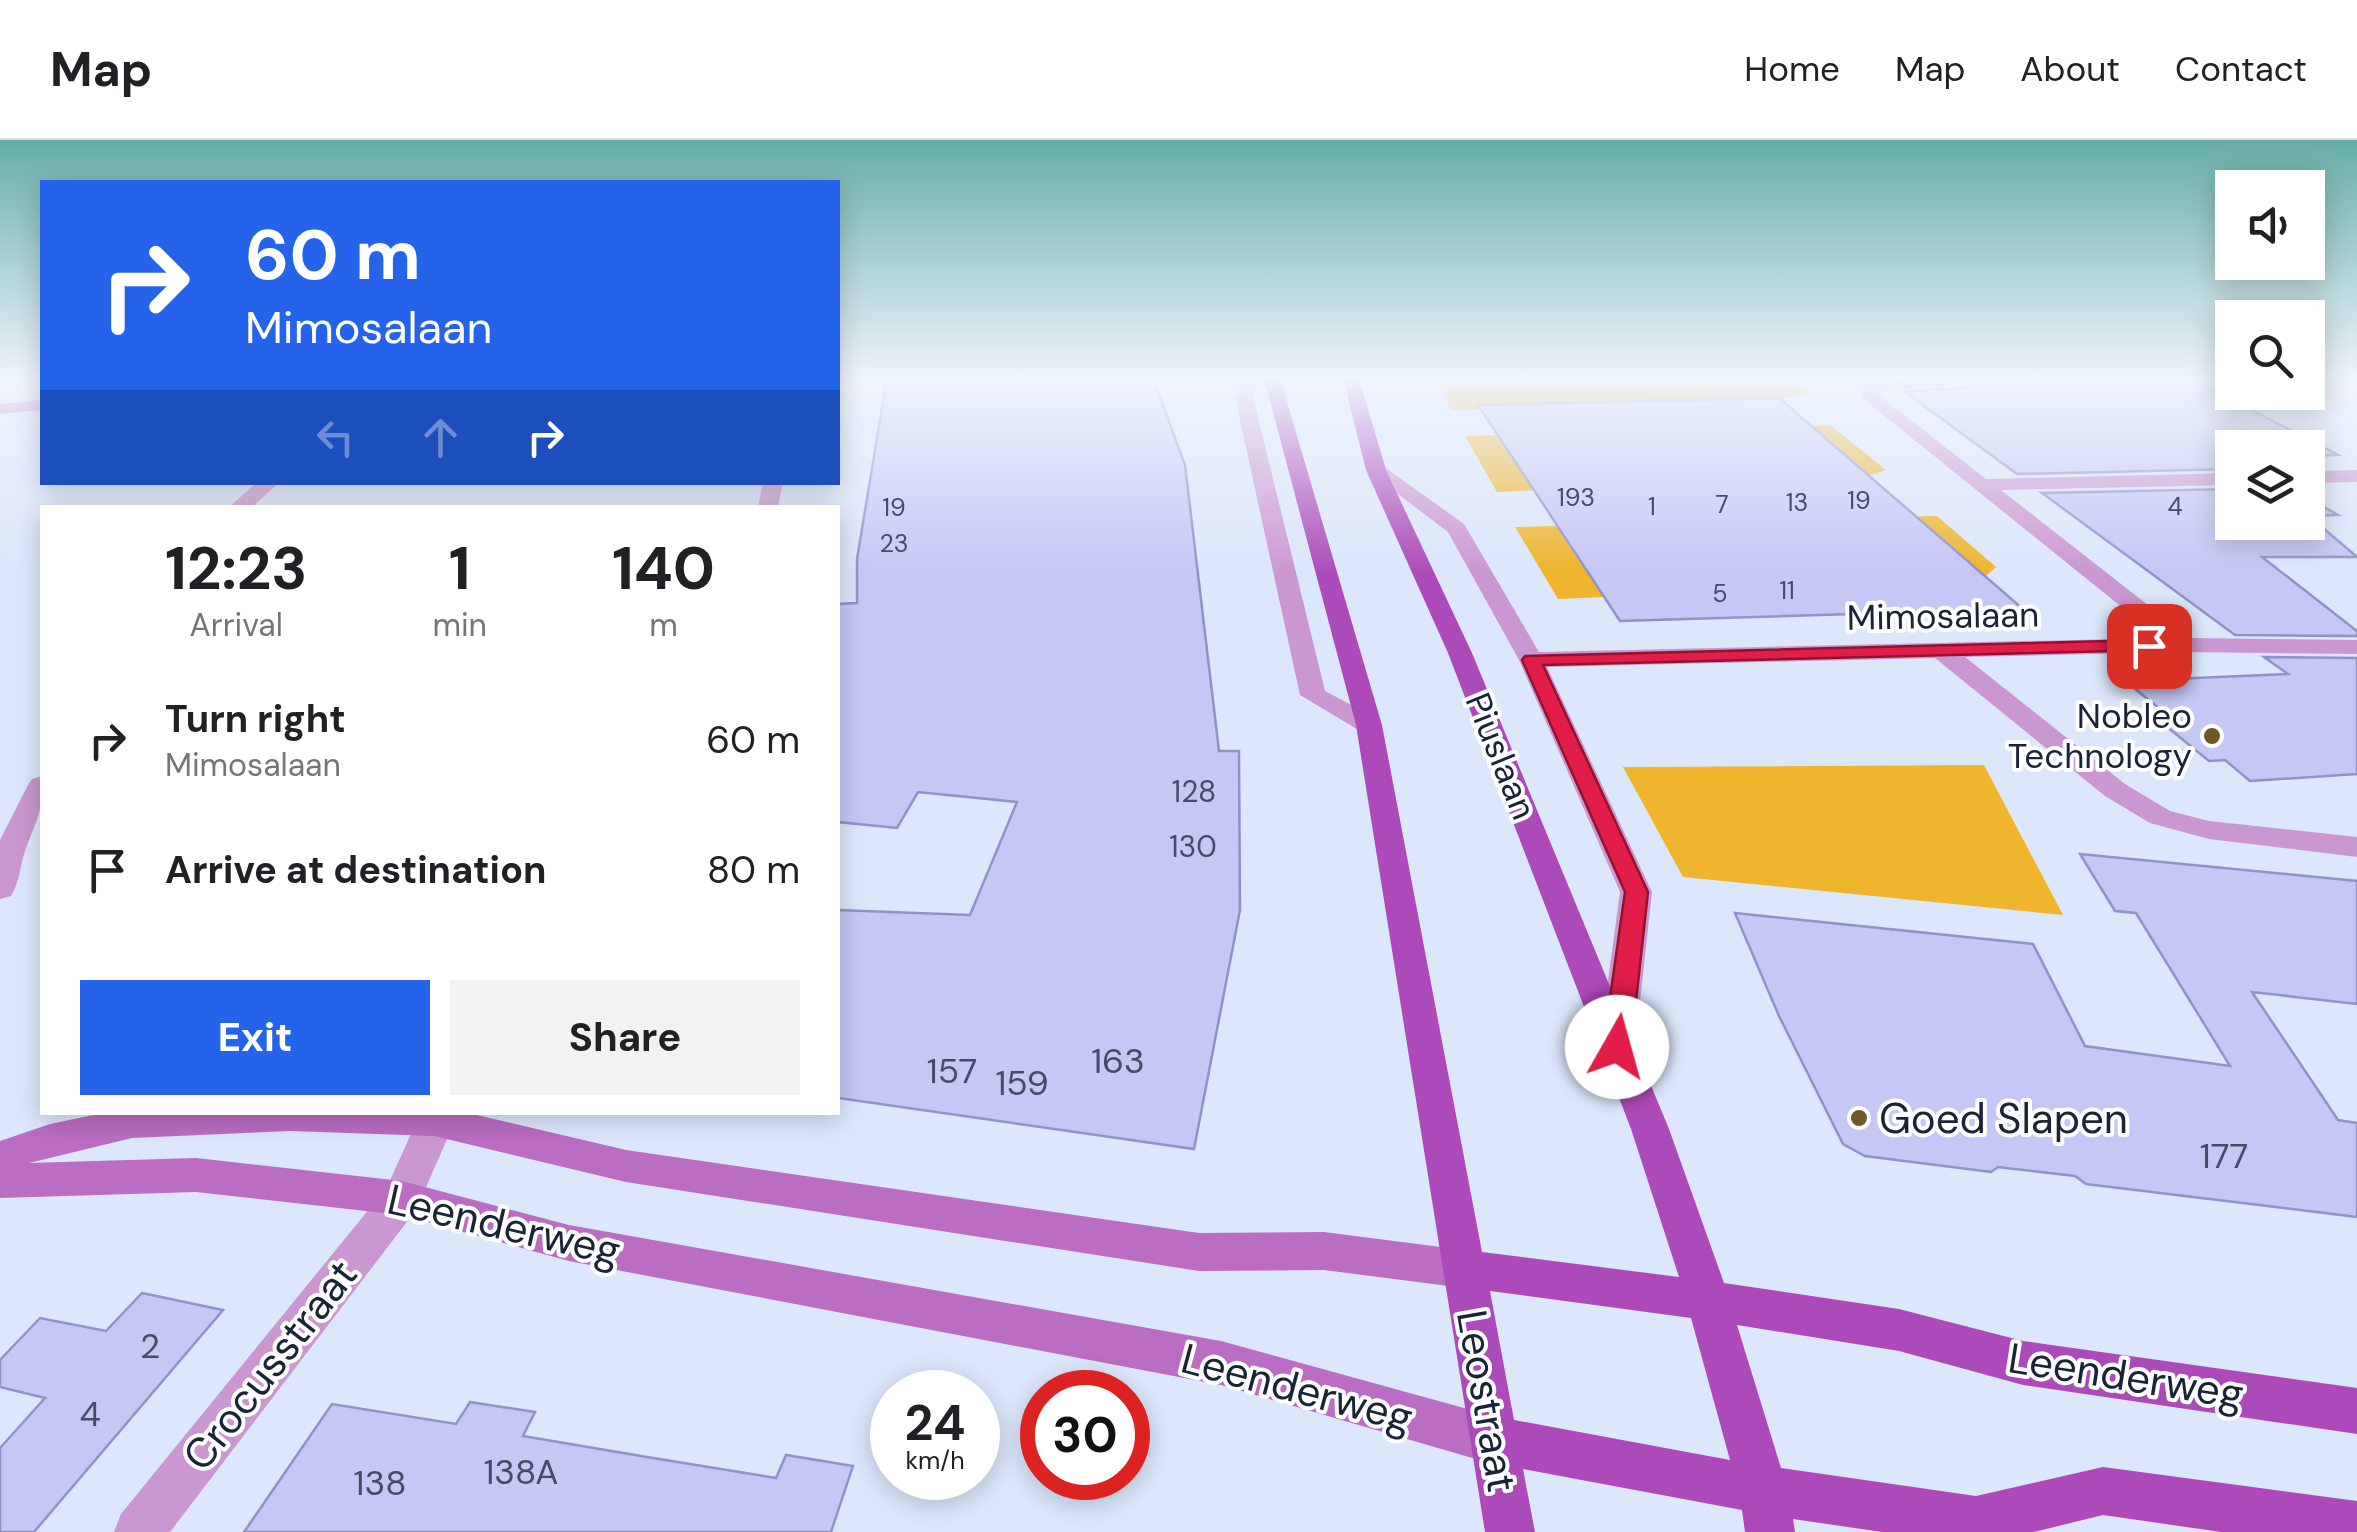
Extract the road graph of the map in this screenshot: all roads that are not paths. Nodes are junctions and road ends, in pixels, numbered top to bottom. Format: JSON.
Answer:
{"nodes":[{"id":1,"x":1255,"y":443,"type":"edge"},
{"id":2,"x":1290,"y":443,"type":"edge"},
{"id":3,"x":1369,"y":443,"type":"edge"},
{"id":4,"x":1927,"y":443,"type":"edge"},
{"id":5,"x":1376,"y":470,"type":"junction"},
{"id":6,"x":2357,"y":476,"type":"edge"},
{"id":7,"x":2325,"y":477,"type":"edge"},
{"id":8,"x":2215,"y":479,"type":"edge"},
{"id":9,"x":266,"y":485,"type":"edge"},
{"id":10,"x":1982,"y":486,"type":"junction"},
{"id":11,"x":242,"y":505,"type":"edge"},
{"id":12,"x":2184,"y":645,"type":"junction"},
{"id":13,"x":2357,"y":647,"type":"edge"},
{"id":14,"x":1943,"y":652,"type":"junction"},
{"id":15,"x":1532,"y":660,"type":"junction"},
{"id":16,"x":1369,"y":724,"type":"junction"},
{"id":17,"x":40,"y":789,"type":"edge"},
{"id":18,"x":2357,"y":848,"type":"edge"},
{"id":19,"x":0,"y":889,"type":"edge"},
{"id":20,"x":1617,"y":1047,"type":"junction"},
{"id":21,"x":437,"y":1117,"type":"edge"},
{"id":22,"x":0,"y":1158,"type":"edge"},
{"id":23,"x":0,"y":1181,"type":"edge"},
{"id":24,"x":402,"y":1198,"type":"junction"},
{"id":25,"x":1464,"y":1270,"type":"junction"},
{"id":26,"x":1708,"y":1300,"type":"junction"},
{"id":27,"x":2357,"y":1411,"type":"edge"},
{"id":28,"x":1493,"y":1440,"type":"junction"},
{"id":29,"x":1766,"y":1511,"type":"edge"},
{"id":30,"x":2357,"y":1526,"type":"edge"},
{"id":31,"x":139,"y":1532,"type":"edge"},
{"id":32,"x":1510,"y":1532,"type":"edge"}],
"edges":[{"from":1,"to":16,"type":"street"},
{"from":2,"to":16,"type":"main road"},
{"from":3,"to":5,"type":"main road","name":"Piuslaan"},
{"from":4,"to":10,"type":"street"},
{"from":5,"to":15,"type":"street","name":"Piuslaan"},
{"from":5,"to":20,"type":"main road","name":"Piuslaan"},
{"from":6,"to":7,"type":"street"},
{"from":8,"to":10,"type":"street"},
{"from":9,"to":11,"type":"street"},
{"from":10,"to":12,"type":"street"},
{"from":12,"to":13,"type":"street","name":"Mimosalaan"},
{"from":12,"to":14,"type":"street","name":"Mimosalaan"},
{"from":14,"to":15,"type":"street","name":"Mimosalaan"},
{"from":14,"to":18,"type":"street"},
{"from":15,"to":20,"type":"street","name":"Piuslaan"},
{"from":16,"to":25,"type":"main road"},
{"from":17,"to":19,"type":"street"},
{"from":20,"to":26,"type":"main road","name":"Piuslaan"},
{"from":21,"to":22,"type":"main road","name":"Leenderweg"},
{"from":21,"to":24,"type":"street","name":"Crocusstraat"},
{"from":21,"to":25,"type":"main road","name":"Leenderweg"},
{"from":23,"to":24,"type":"main road","name":"Leenderweg"},
{"from":24,"to":28,"type":"main road","name":"Leenderweg"},
{"from":24,"to":31,"type":"street","name":"Crocusstraat"},
{"from":25,"to":26,"type":"main road","name":"Leenderweg"},
{"from":25,"to":28,"type":"main road","name":"Leostraat"},
{"from":26,"to":27,"type":"main road","name":"Leenderweg"},
{"from":26,"to":29,"type":"main road"},
{"from":28,"to":29,"type":"main road","name":"Leenderweg"},
{"from":28,"to":32,"type":"main road","name":"Leostraat"},
{"from":29,"to":30,"type":"main road","name":"Leenderweg"}]}
